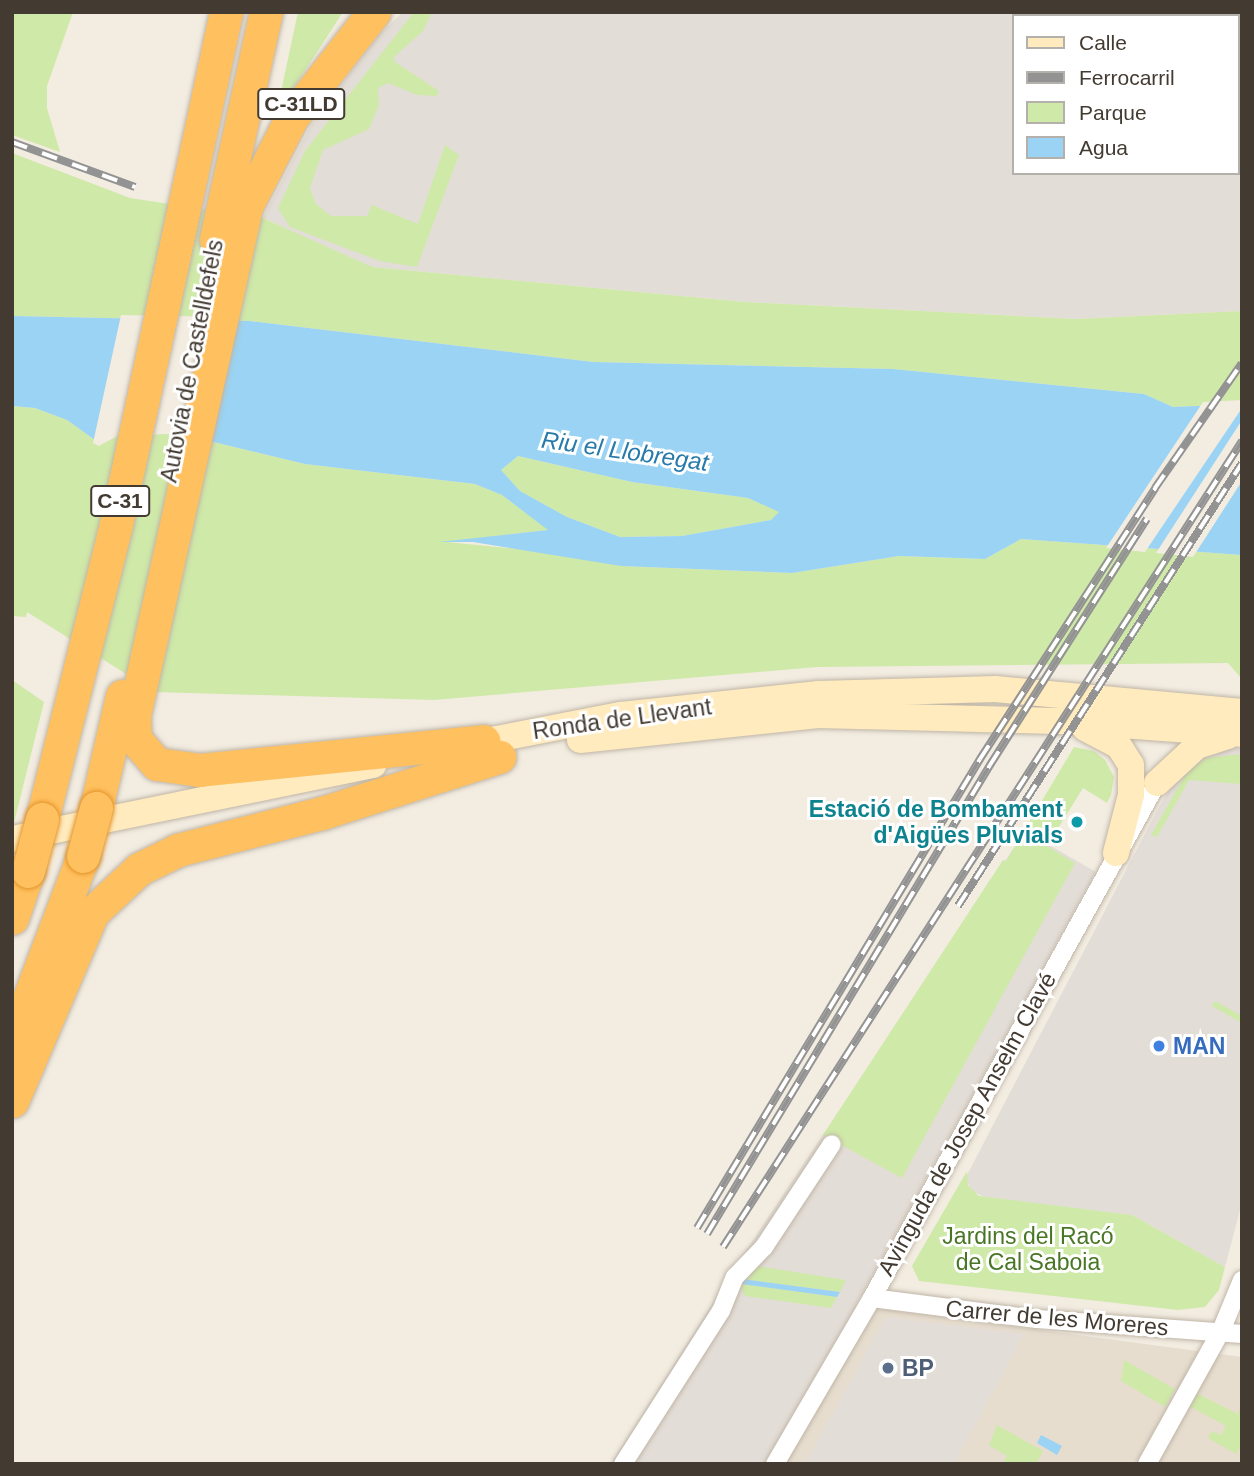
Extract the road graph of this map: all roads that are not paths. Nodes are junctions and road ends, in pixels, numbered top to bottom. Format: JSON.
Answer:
{"nodes":[{"id":1,"x":226,"y":12,"type":"edge"},
{"id":2,"x":266,"y":12,"type":"edge"},
{"id":3,"x":374,"y":12,"type":"edge"},
{"id":4,"x":246,"y":207,"type":"junction"},
{"id":5,"x":202,"y":307,"type":"junction"},
{"id":6,"x":1140,"y":700,"type":"junction"},
{"id":7,"x":127,"y":713,"type":"junction"},
{"id":8,"x":1067,"y":721,"type":"junction"},
{"id":9,"x":1241,"y":726,"type":"edge"},
{"id":10,"x":1161,"y":728,"type":"junction"},
{"id":11,"x":491,"y":749,"type":"junction"},
{"id":12,"x":1157,"y":783,"type":"junction"},
{"id":13,"x":12,"y":839,"type":"edge"},
{"id":14,"x":1116,"y":853,"type":"junction"},
{"id":15,"x":20,"y":861,"type":"edge"},
{"id":16,"x":12,"y":918,"type":"edge"},
{"id":17,"x":12,"y":1043,"type":"edge"},
{"id":18,"x":12,"y":1101,"type":"edge"},
{"id":19,"x":832,"y":1144,"type":"dead end"},
{"id":20,"x":1242,"y":1280,"type":"edge"},
{"id":21,"x":872,"y":1298,"type":"junction"},
{"id":22,"x":1221,"y":1331,"type":"junction"},
{"id":23,"x":1242,"y":1334,"type":"edge"},
{"id":24,"x":623,"y":1464,"type":"edge"},
{"id":25,"x":775,"y":1464,"type":"edge"},
{"id":26,"x":1147,"y":1464,"type":"edge"}],
"edges":[{"from":1,"to":15,"type":"highway","name":"Autovia de Castelldefels","number":"C-31","bridge":true},
{"from":2,"to":5,"type":"highway","name":"Autovia de Castelldefels","number":"C-31"},
{"from":3,"to":4,"type":"highway","number":"C-31LD"},
{"from":4,"to":5,"type":"highway","number":"C-31LD"},
{"from":4,"to":7,"type":"highway"},
{"from":5,"to":7,"type":"highway","name":"Autovia de Castelldefels","number":"C-31"},
{"from":6,"to":9,"type":"main road","name":"Ronda de Llevant"},
{"from":6,"to":10,"type":"main road"},
{"from":6,"to":11,"type":"main road","name":"Ronda de Llevant"},
{"from":7,"to":11,"type":"highway"},
{"from":7,"to":17,"type":"highway","number":"C-31","bridge":true},
{"from":8,"to":10,"type":"main road","name":"Ronda de Llevant"},
{"from":8,"to":11,"type":"main road","name":"Ronda de Llevant"},
{"from":8,"to":14,"type":"main road"},
{"from":9,"to":10,"type":"main road","name":"Ronda de Llevant"},
{"from":9,"to":12,"type":"main road"},
{"from":10,"to":12,"type":"main road"},
{"from":11,"to":13,"type":"main road","name":"Ronda de Llevant"},
{"from":11,"to":15,"type":"main road","name":"Ronda de Llevant"},
{"from":11,"to":18,"type":"highway"},
{"from":12,"to":14,"type":"street","name":"Avinguda de Josep Anselm Clavé"},
{"from":14,"to":21,"type":"street","name":"Avinguda de Josep Anselm Clavé"},
{"from":15,"to":16,"type":"highway","number":"C-31"},
{"from":19,"to":24,"type":"street"},
{"from":20,"to":22,"type":"street"},
{"from":21,"to":22,"type":"street","name":"Carrer de les Moreres"},
{"from":21,"to":25,"type":"street","name":"Avinguda de Josep Anselm Clavé"},
{"from":22,"to":23,"type":"street","name":"Carrer de les Moreres"},
{"from":22,"to":26,"type":"street"}]}
